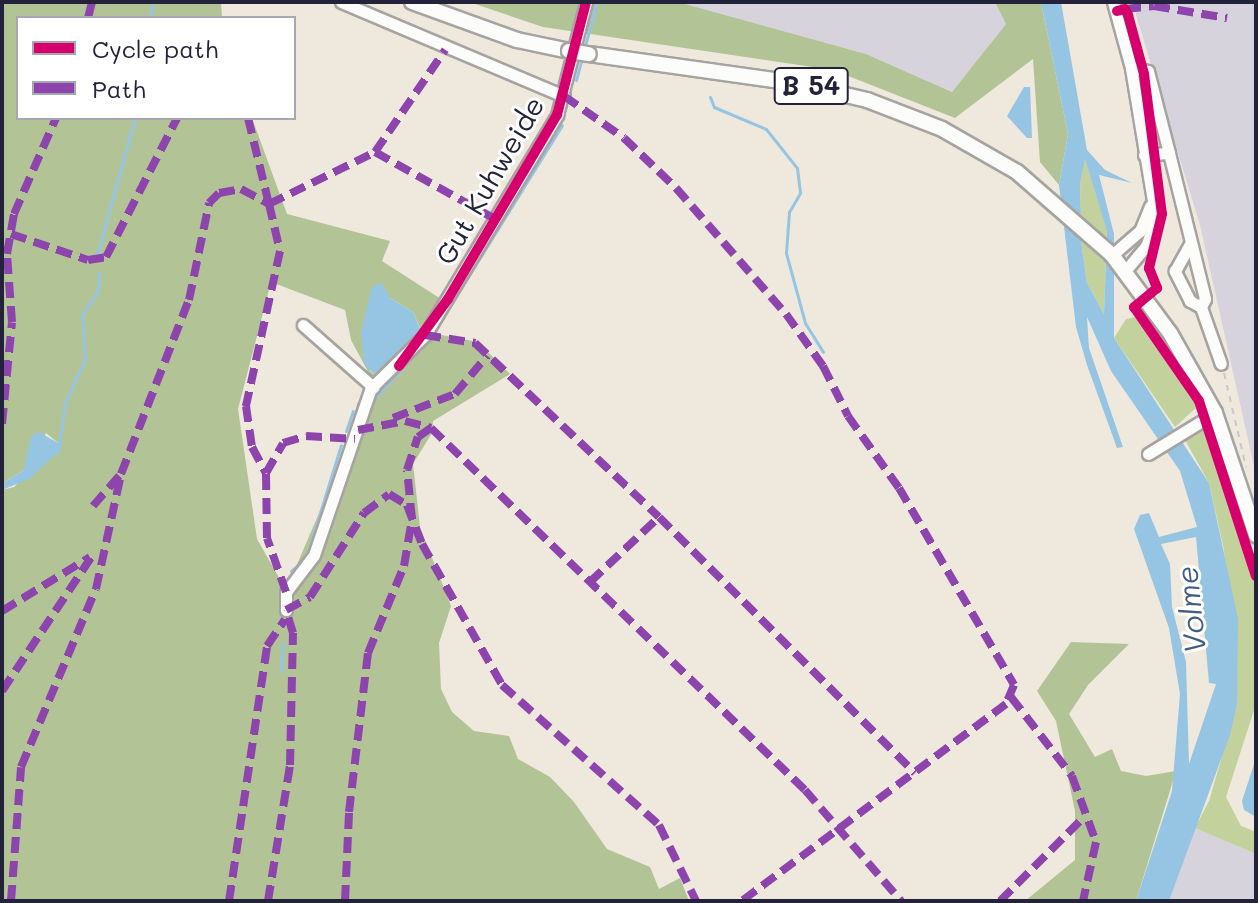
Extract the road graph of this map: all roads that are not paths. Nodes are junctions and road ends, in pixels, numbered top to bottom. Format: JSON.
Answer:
{"nodes":[{"id":1,"x":341,"y":2,"type":"edge"},
{"id":2,"x":412,"y":2,"type":"edge"},
{"id":3,"x":586,"y":2,"type":"edge"},
{"id":4,"x":1113,"y":2,"type":"edge"},
{"id":5,"x":1131,"y":68,"type":"junction"},
{"id":6,"x":564,"y":96,"type":"junction"},
{"id":7,"x":1169,"y":153,"type":"junction"},
{"id":8,"x":1144,"y":155,"type":"junction"},
{"id":9,"x":1151,"y":198,"type":"junction"},
{"id":10,"x":1190,"y":244,"type":"junction"},
{"id":11,"x":1112,"y":255,"type":"junction"},
{"id":12,"x":1126,"y":270,"type":"junction"},
{"id":13,"x":1201,"y":307,"type":"junction"},
{"id":14,"x":303,"y":325,"type":"dead end"},
{"id":15,"x":1221,"y":364,"type":"road end"},
{"id":16,"x":373,"y":387,"type":"junction"},
{"id":17,"x":1209,"y":417,"type":"junction"},
{"id":18,"x":1148,"y":454,"type":"dead end"},
{"id":19,"x":1256,"y":535,"type":"edge"},
{"id":20,"x":286,"y":610,"type":"dead end"}],
"edges":[{"from":1,"to":6,"type":"street"},
{"from":2,"to":11,"type":"main road","number":"B 54","bridge":true},
{"from":3,"to":6,"type":"street","name":"Gut Kuhweide"},
{"from":4,"to":5,"type":"street"},
{"from":5,"to":7,"type":"street"},
{"from":5,"to":8,"type":"street"},
{"from":6,"to":16,"type":"street","name":"Gut Kuhweide"},
{"from":7,"to":8,"type":"street"},
{"from":7,"to":10,"type":"street"},
{"from":8,"to":9,"type":"street"},
{"from":9,"to":11,"type":"street"},
{"from":9,"to":12,"type":"street"},
{"from":10,"to":13,"type":"street"},
{"from":10,"to":13,"type":"street"},
{"from":11,"to":12,"type":"main road","number":"B 54"},
{"from":12,"to":17,"type":"main road","number":"B 54"},
{"from":13,"to":15,"type":"street"},
{"from":14,"to":16,"type":"street"},
{"from":16,"to":20,"type":"street"},
{"from":17,"to":18,"type":"street"},
{"from":17,"to":19,"type":"main road","number":"B 54"}]}
